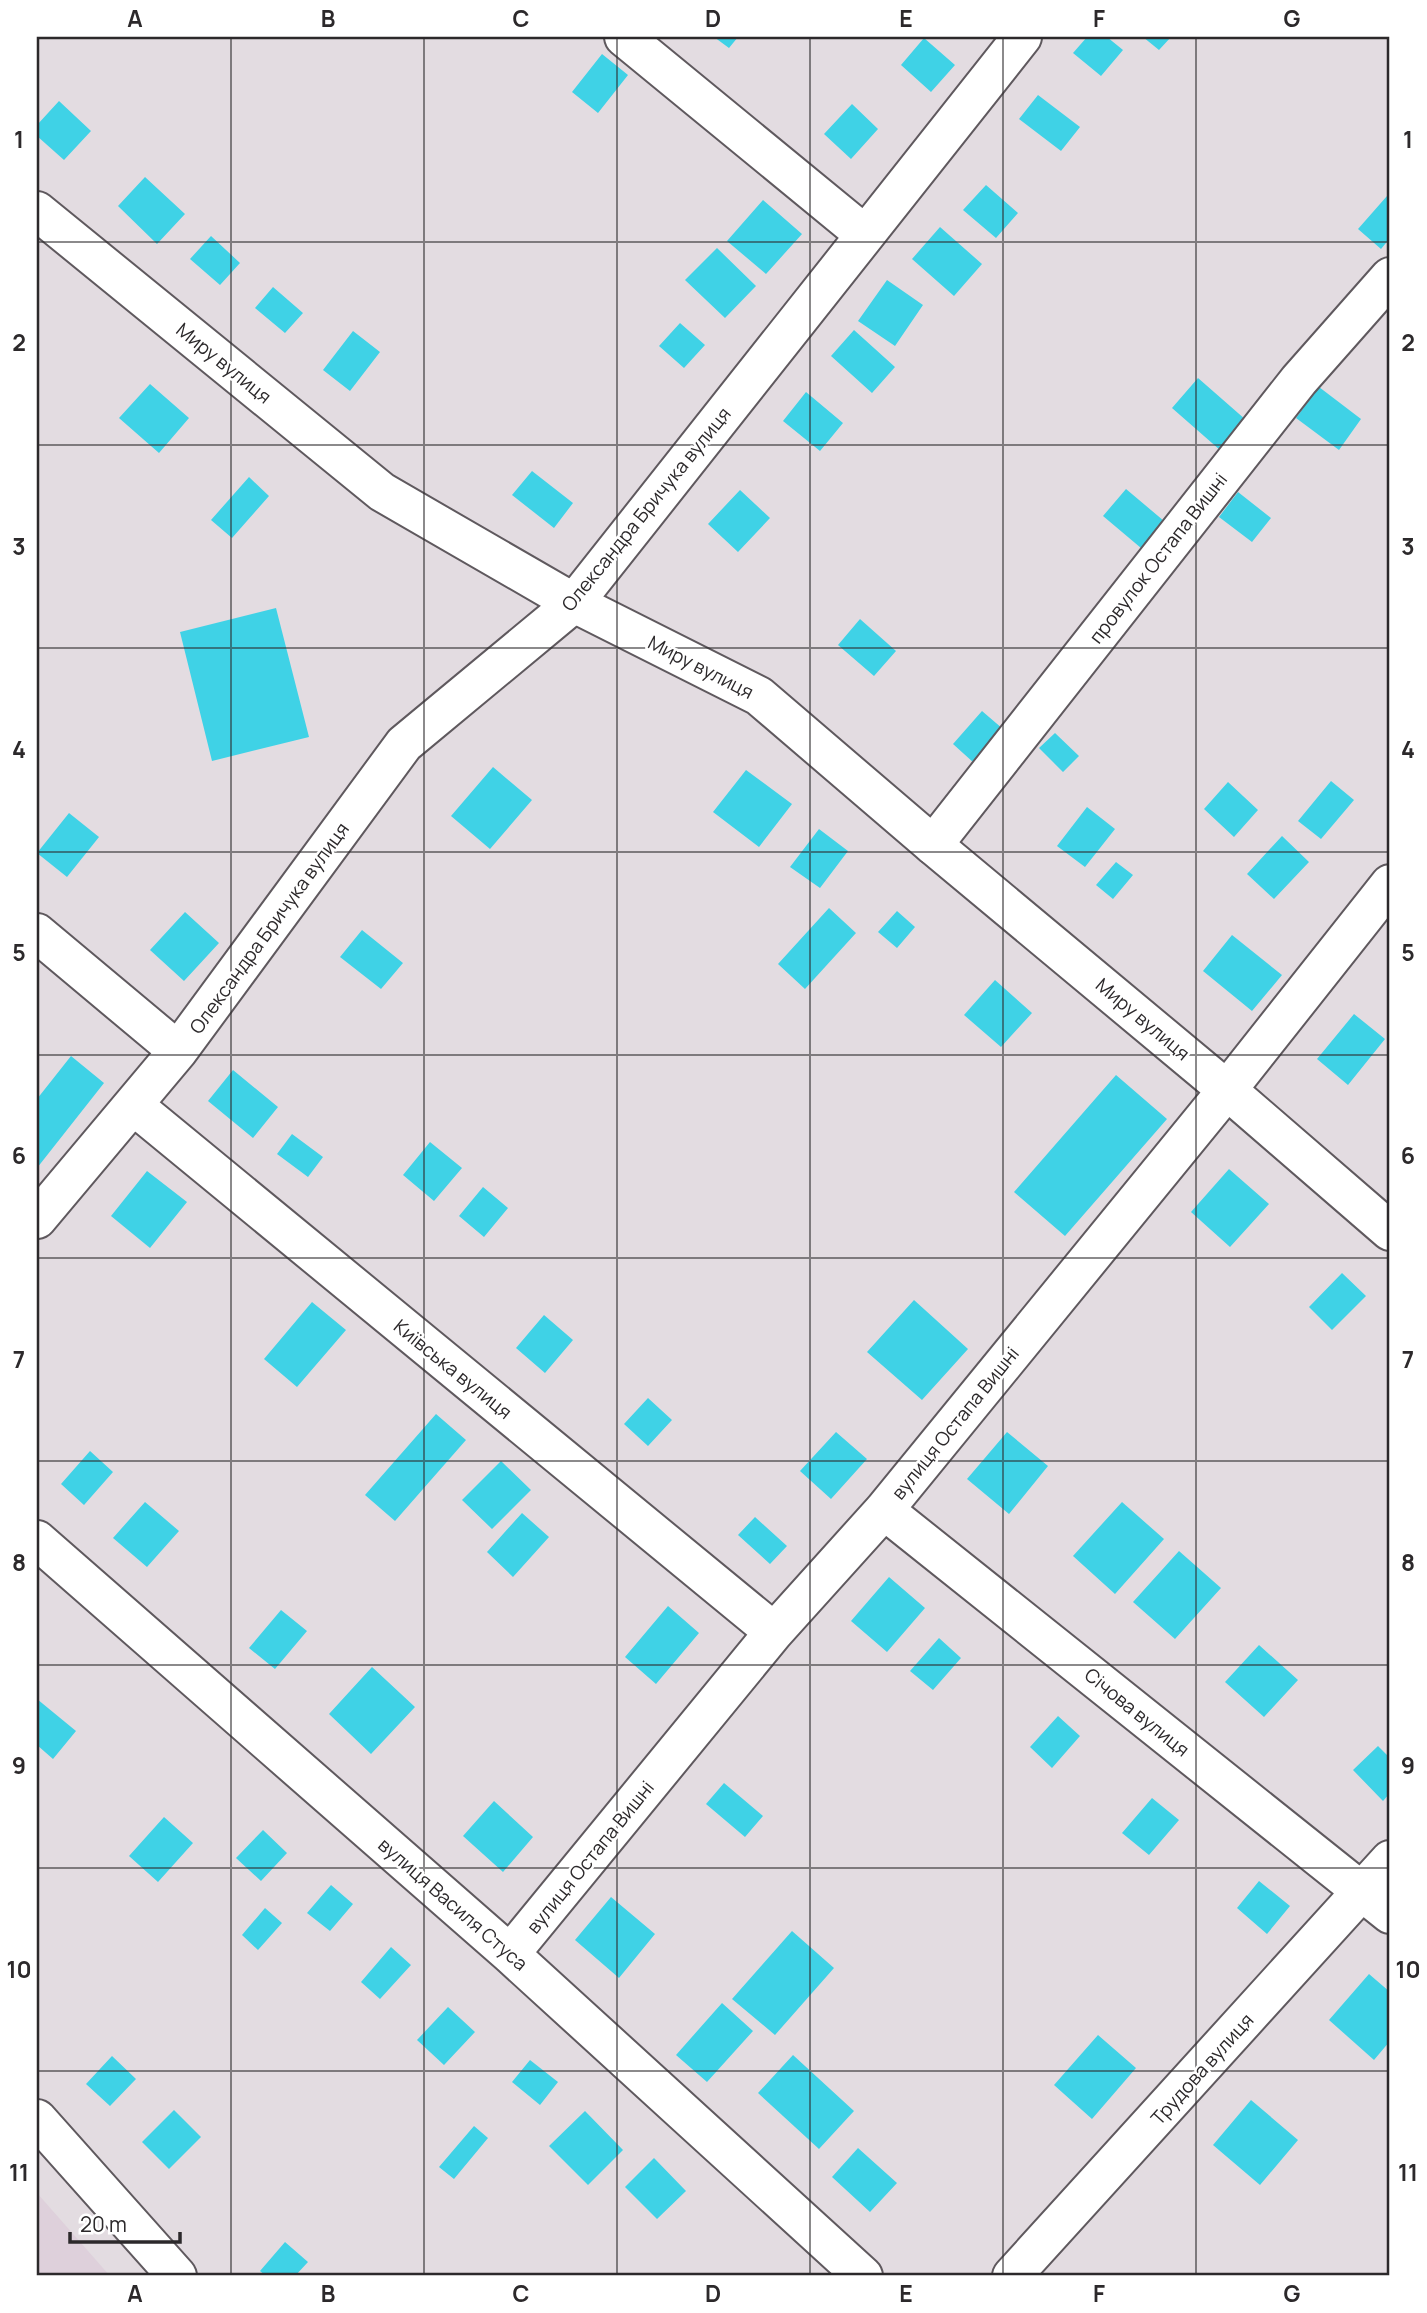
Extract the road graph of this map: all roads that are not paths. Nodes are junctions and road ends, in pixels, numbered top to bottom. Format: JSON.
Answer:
{"nodes":[{"id":1,"x":624,"y":37,"type":"edge"},
{"id":2,"x":1021,"y":37,"type":"edge"},
{"id":3,"x":37,"y":211,"type":"edge"},
{"id":4,"x":864,"y":234,"type":"junction"},
{"id":5,"x":1390,"y":277,"type":"edge"},
{"id":6,"x":575,"y":603,"type":"junction"},
{"id":7,"x":933,"y":845,"type":"junction"},
{"id":8,"x":1390,"y":884,"type":"edge"},
{"id":9,"x":37,"y":933,"type":"edge"},
{"id":10,"x":178,"y":1051,"type":"junction"},
{"id":11,"x":1227,"y":1090,"type":"junction"},
{"id":12,"x":133,"y":1105,"type":"junction"},
{"id":13,"x":37,"y":1219,"type":"edge"},
{"id":14,"x":1390,"y":1231,"type":"edge"},
{"id":15,"x":884,"y":1510,"type":"junction"},
{"id":16,"x":37,"y":1540,"type":"edge"},
{"id":17,"x":774,"y":1632,"type":"junction"},
{"id":18,"x":1390,"y":1860,"type":"edge"},
{"id":19,"x":1376,"y":1903,"type":"edge"},
{"id":20,"x":510,"y":1954,"type":"junction"},
{"id":21,"x":37,"y":2119,"type":"edge"},
{"id":22,"x":177,"y":2276,"type":"edge"},
{"id":23,"x":863,"y":2276,"type":"edge"},
{"id":24,"x":1012,"y":2276,"type":"edge"}],
"edges":[{"from":1,"to":4,"type":"street"},
{"from":2,"to":4,"type":"street","name":"Олександра Бричука вулиця"},
{"from":3,"to":6,"type":"street","name":"Миру вулиця"},
{"from":4,"to":6,"type":"street","name":"Олександра Бричука вулиця"},
{"from":5,"to":7,"type":"street","name":"провулок Остапа Вишні"},
{"from":6,"to":7,"type":"street","name":"Миру вулиця"},
{"from":6,"to":10,"type":"street","name":"Олександра Бричука вулиця"},
{"from":7,"to":11,"type":"street","name":"Миру вулиця"},
{"from":8,"to":11,"type":"street","name":"вулиця Остапа Вишні"},
{"from":9,"to":10,"type":"street"},
{"from":10,"to":12,"type":"street","name":"Олександра Бричука вулиця"},
{"from":11,"to":14,"type":"street","name":"Миру вулиця"},
{"from":11,"to":15,"type":"street","name":"вулиця Остапа Вишні"},
{"from":12,"to":13,"type":"street","name":"Олександра Бричука вулиця"},
{"from":12,"to":17,"type":"street","name":"Київська вулиця"},
{"from":15,"to":17,"type":"street","name":"вулиця Остапа Вишні"},
{"from":15,"to":19,"type":"street","name":"Січова вулиця"},
{"from":16,"to":20,"type":"street","name":"вулиця Василя Стуса"},
{"from":17,"to":20,"type":"street","name":"вулиця Остапа Вишні"},
{"from":18,"to":19,"type":"street","name":"Трудова вулиця"},
{"from":19,"to":24,"type":"street","name":"Трудова вулиця"},
{"from":20,"to":23,"type":"street","name":"вулиця Василя Стуса"},
{"from":21,"to":22,"type":"street"}]}
